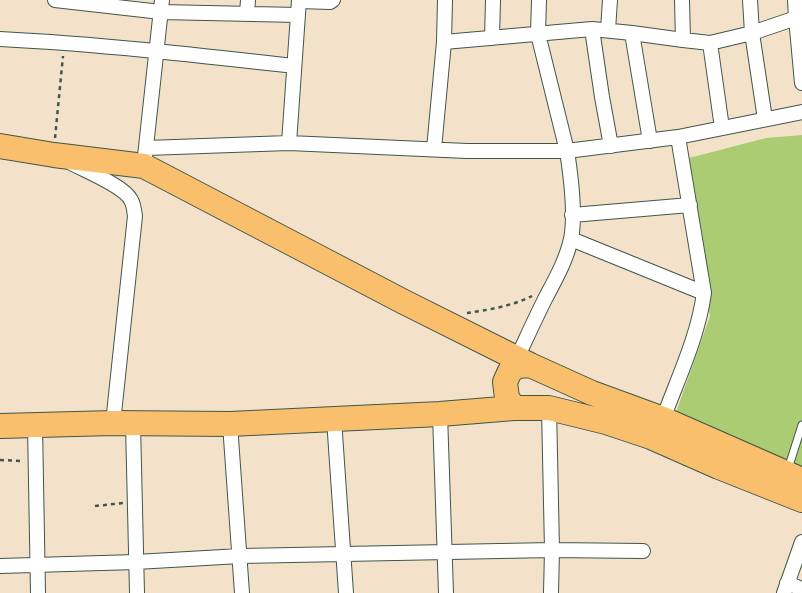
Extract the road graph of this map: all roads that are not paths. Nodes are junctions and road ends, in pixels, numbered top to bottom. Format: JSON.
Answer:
{"nodes":[{"id":1,"x":55,"y":0,"type":"edge"},
{"id":2,"x":333,"y":0,"type":"edge"},
{"id":3,"x":445,"y":0,"type":"edge"},
{"id":4,"x":493,"y":0,"type":"edge"},
{"id":5,"x":539,"y":0,"type":"edge"},
{"id":6,"x":610,"y":0,"type":"edge"},
{"id":7,"x":682,"y":0,"type":"edge"},
{"id":8,"x":750,"y":0,"type":"edge"},
{"id":9,"x":795,"y":0,"type":"edge"},
{"id":10,"x":102,"y":3,"type":"edge"},
{"id":11,"x":298,"y":5,"type":"edge"},
{"id":12,"x":162,"y":6,"type":"edge"},
{"id":13,"x":247,"y":7,"type":"edge"},
{"id":14,"x":799,"y":18,"type":"edge"},
{"id":15,"x":592,"y":29,"type":"junction"},
{"id":16,"x":608,"y":30,"type":"junction"},
{"id":17,"x":632,"y":33,"type":"junction"},
{"id":18,"x":752,"y":33,"type":"junction"},
{"id":19,"x":538,"y":34,"type":"junction"},
{"id":20,"x":492,"y":38,"type":"junction"},
{"id":21,"x":0,"y":39,"type":"edge"},
{"id":22,"x":683,"y":40,"type":"junction"},
{"id":23,"x":444,"y":42,"type":"junction"},
{"id":24,"x":710,"y":44,"type":"junction"},
{"id":25,"x":157,"y":50,"type":"junction"},
{"id":26,"x":294,"y":66,"type":"junction"},
{"id":27,"x":802,"y":83,"type":"edge"},
{"id":28,"x":802,"y":112,"type":"edge"},
{"id":29,"x":764,"y":119,"type":"junction"},
{"id":30,"x":722,"y":128,"type":"junction"},
{"id":31,"x":678,"y":137,"type":"junction"},
{"id":32,"x":650,"y":141,"type":"junction"},
{"id":33,"x":289,"y":143,"type":"junction"},
{"id":34,"x":0,"y":146,"type":"edge"},
{"id":35,"x":611,"y":146,"type":"junction"},
{"id":36,"x":434,"y":149,"type":"junction"},
{"id":37,"x":567,"y":151,"type":"junction"},
{"id":38,"x":54,"y":155,"type":"junction"},
{"id":39,"x":145,"y":157,"type":"junction"},
{"id":40,"x":690,"y":205,"type":"junction"},
{"id":41,"x":572,"y":215,"type":"junction"},
{"id":42,"x":571,"y":239,"type":"junction"},
{"id":43,"x":704,"y":293,"type":"junction"},
{"id":44,"x":523,"y":362,"type":"junction"},
{"id":45,"x":514,"y":408,"type":"junction"},
{"id":46,"x":549,"y":408,"type":"junction"},
{"id":47,"x":440,"y":414,"type":"junction"},
{"id":48,"x":334,"y":419,"type":"junction"},
{"id":49,"x":663,"y":419,"type":"junction"},
{"id":50,"x":123,"y":424,"type":"junction"},
{"id":51,"x":230,"y":424,"type":"junction"},
{"id":52,"x":35,"y":425,"type":"junction"},
{"id":53,"x":802,"y":425,"type":"edge"},
{"id":54,"x":0,"y":426,"type":"edge"},
{"id":55,"x":794,"y":477,"type":"edge"},
{"id":56,"x":802,"y":500,"type":"edge"},
{"id":57,"x":802,"y":542,"type":"edge"},
{"id":58,"x":552,"y":550,"type":"junction"},
{"id":59,"x":643,"y":551,"type":"dead end"},
{"id":60,"x":445,"y":553,"type":"junction"},
{"id":61,"x":344,"y":554,"type":"junction"},
{"id":62,"x":240,"y":556,"type":"junction"},
{"id":63,"x":136,"y":562,"type":"junction"},
{"id":64,"x":37,"y":565,"type":"junction"},
{"id":65,"x":0,"y":566,"type":"edge"},
{"id":66,"x":786,"y":588,"type":"edge"},
{"id":67,"x":802,"y":589,"type":"edge"},
{"id":68,"x":38,"y":593,"type":"edge"},
{"id":69,"x":137,"y":593,"type":"edge"},
{"id":70,"x":242,"y":593,"type":"edge"},
{"id":71,"x":346,"y":593,"type":"edge"},
{"id":72,"x":446,"y":593,"type":"edge"},
{"id":73,"x":551,"y":593,"type":"edge"}],
"edges":[{"from":1,"to":10,"type":"street"},
{"from":2,"to":11,"type":"street"},
{"from":3,"to":23,"type":"street"},
{"from":4,"to":20,"type":"street"},
{"from":5,"to":19,"type":"street"},
{"from":6,"to":16,"type":"street"},
{"from":7,"to":22,"type":"street"},
{"from":8,"to":18,"type":"street"},
{"from":9,"to":14,"type":"street"},
{"from":10,"to":12,"type":"street"},
{"from":11,"to":13,"type":"street"},
{"from":11,"to":26,"type":"street"},
{"from":12,"to":13,"type":"street"},
{"from":12,"to":25,"type":"street"},
{"from":14,"to":18,"type":"street"},
{"from":14,"to":27,"type":"street"},
{"from":15,"to":16,"type":"street"},
{"from":15,"to":19,"type":"street"},
{"from":15,"to":35,"type":"street"},
{"from":16,"to":17,"type":"street"},
{"from":17,"to":22,"type":"street"},
{"from":17,"to":32,"type":"street"},
{"from":18,"to":24,"type":"street"},
{"from":18,"to":29,"type":"street"},
{"from":19,"to":20,"type":"street"},
{"from":19,"to":37,"type":"street"},
{"from":20,"to":23,"type":"street"},
{"from":21,"to":25,"type":"street"},
{"from":22,"to":24,"type":"street"},
{"from":23,"to":36,"type":"street"},
{"from":24,"to":30,"type":"street"},
{"from":25,"to":26,"type":"street"},
{"from":25,"to":39,"type":"street"},
{"from":26,"to":33,"type":"street"},
{"from":28,"to":29,"type":"street"},
{"from":29,"to":30,"type":"street"},
{"from":30,"to":31,"type":"street"},
{"from":31,"to":32,"type":"street"},
{"from":31,"to":40,"type":"street"},
{"from":32,"to":35,"type":"street"},
{"from":33,"to":36,"type":"street"},
{"from":33,"to":39,"type":"street"},
{"from":34,"to":38,"type":"highway"},
{"from":35,"to":37,"type":"street"},
{"from":36,"to":37,"type":"street"},
{"from":37,"to":41,"type":"street"},
{"from":38,"to":39,"type":"highway"},
{"from":38,"to":50,"type":"street"},
{"from":39,"to":44,"type":"highway"},
{"from":40,"to":41,"type":"street"},
{"from":40,"to":43,"type":"street"},
{"from":41,"to":42,"type":"street"},
{"from":42,"to":43,"type":"street"},
{"from":42,"to":44,"type":"street"},
{"from":43,"to":49,"type":"street"},
{"from":44,"to":45,"type":"highway"},
{"from":44,"to":49,"type":"highway"},
{"from":45,"to":46,"type":"highway"},
{"from":45,"to":47,"type":"highway"},
{"from":46,"to":56,"type":"highway"},
{"from":46,"to":58,"type":"street"},
{"from":47,"to":48,"type":"highway"},
{"from":47,"to":60,"type":"street"},
{"from":48,"to":51,"type":"highway"},
{"from":48,"to":61,"type":"street"},
{"from":49,"to":55,"type":"highway"},
{"from":50,"to":51,"type":"highway"},
{"from":50,"to":52,"type":"highway"},
{"from":50,"to":63,"type":"street"},
{"from":51,"to":62,"type":"street"},
{"from":52,"to":54,"type":"highway"},
{"from":52,"to":64,"type":"street"},
{"from":53,"to":55,"type":"lane"},
{"from":57,"to":66,"type":"street"},
{"from":58,"to":59,"type":"street"},
{"from":58,"to":60,"type":"street"},
{"from":58,"to":73,"type":"street"},
{"from":60,"to":61,"type":"street"},
{"from":60,"to":72,"type":"street"},
{"from":61,"to":62,"type":"street"},
{"from":61,"to":71,"type":"street"},
{"from":62,"to":63,"type":"street"},
{"from":62,"to":70,"type":"street"},
{"from":63,"to":64,"type":"street"},
{"from":63,"to":69,"type":"street"},
{"from":64,"to":65,"type":"street"},
{"from":64,"to":68,"type":"street"},
{"from":66,"to":67,"type":"street"}]}
